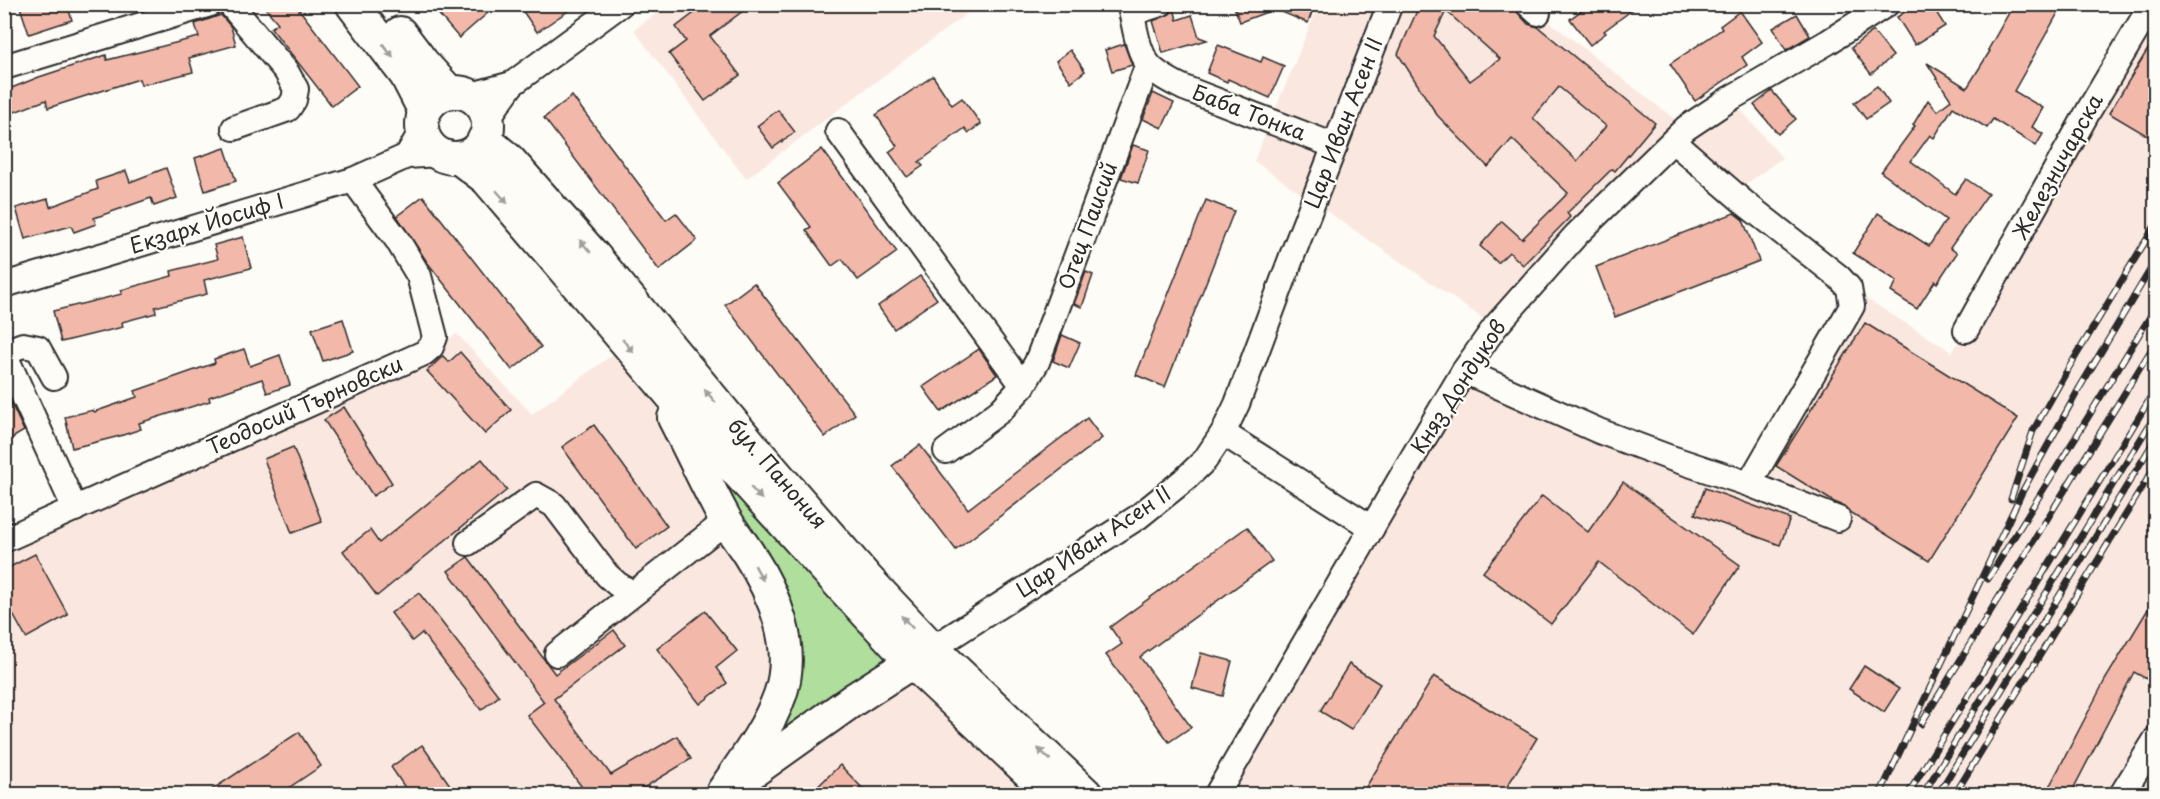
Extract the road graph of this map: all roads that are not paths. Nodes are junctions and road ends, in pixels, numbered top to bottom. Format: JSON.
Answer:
{"nodes":[{"id":1,"x":210,"y":4,"type":"edge"},
{"id":2,"x":230,"y":4,"type":"edge"},
{"id":3,"x":352,"y":4,"type":"edge"},
{"id":4,"x":378,"y":4,"type":"edge"},
{"id":5,"x":621,"y":4,"type":"edge"},
{"id":6,"x":1160,"y":4,"type":"edge"},
{"id":7,"x":1390,"y":4,"type":"edge"},
{"id":8,"x":1887,"y":4,"type":"edge"},
{"id":9,"x":2152,"y":4,"type":"edge"},
{"id":10,"x":1131,"y":9,"type":"edge"},
{"id":11,"x":4,"y":67,"type":"edge"},
{"id":12,"x":1156,"y":70,"type":"junction"},
{"id":13,"x":473,"y":111,"type":"junction"},
{"id":14,"x":234,"y":128,"type":"dead end"},
{"id":15,"x":838,"y":131,"type":"dead end"},
{"id":16,"x":1673,"y":141,"type":"junction"},
{"id":17,"x":430,"y":142,"type":"junction"},
{"id":18,"x":1335,"y":146,"type":"junction"},
{"id":19,"x":353,"y":180,"type":"junction"},
{"id":20,"x":4,"y":285,"type":"edge"},
{"id":21,"x":1966,"y":330,"type":"dead end"},
{"id":22,"x":4,"y":352,"type":"edge"},
{"id":23,"x":1464,"y":370,"type":"junction"},
{"id":24,"x":651,"y":374,"type":"junction"},
{"id":25,"x":54,"y":378,"type":"dead end"},
{"id":26,"x":1023,"y":386,"type":"junction"},
{"id":27,"x":1223,"y":433,"type":"junction"},
{"id":28,"x":946,"y":451,"type":"dead end"},
{"id":29,"x":1749,"y":484,"type":"junction"},
{"id":30,"x":75,"y":509,"type":"junction"},
{"id":31,"x":1838,"y":519,"type":"dead end"},
{"id":32,"x":726,"y":521,"type":"junction"},
{"id":33,"x":1372,"y":528,"type":"junction"},
{"id":34,"x":4,"y":540,"type":"edge"},
{"id":35,"x":468,"y":543,"type":"dead end"},
{"id":36,"x":632,"y":593,"type":"junction"},
{"id":37,"x":557,"y":654,"type":"dead end"},
{"id":38,"x":922,"y":655,"type":"junction"},
{"id":39,"x":955,"y":687,"type":"junction"},
{"id":40,"x":2156,"y":739,"type":"edge"},
{"id":41,"x":721,"y":794,"type":"edge"},
{"id":42,"x":1052,"y":795,"type":"edge"},
{"id":43,"x":1086,"y":795,"type":"edge"},
{"id":44,"x":1217,"y":795,"type":"edge"},
{"id":45,"x":2122,"y":795,"type":"edge"}],
"edges":[{"from":1,"to":11,"type":"street"},
{"from":2,"to":14,"type":"street"},
{"from":3,"to":17,"type":"main road","name":"бул. Панония","one_way":true},
{"from":4,"to":13,"type":"main road","name":"бул. Панония"},
{"from":5,"to":13,"type":"street"},
{"from":6,"to":10,"type":"street"},
{"from":7,"to":18,"type":"street","name":"Цар Иван Асен II"},
{"from":8,"to":16,"type":"street","name":"Княз Дондуков"},
{"from":9,"to":21,"type":"street","name":"Железничарска"},
{"from":10,"to":12,"type":"street"},
{"from":12,"to":18,"type":"street","name":"Баба Тонка"},
{"from":12,"to":26,"type":"street","name":"Отец Паисий"},
{"from":13,"to":17,"type":"main road"},
{"from":13,"to":17,"type":"main road"},
{"from":38,"to":13,"type":"main road","name":"бул. Панония","one_way":true},
{"from":15,"to":26,"type":"street"},
{"from":16,"to":23,"type":"street","name":"Княз Дондуков"},
{"from":16,"to":29,"type":"street"},
{"from":17,"to":19,"type":"street","name":"Екзарх Йосиф I"},
{"from":17,"to":24,"type":"main road","name":"бул. Панония","one_way":true},
{"from":18,"to":27,"type":"street","name":"Цар Иван Асен II"},
{"from":19,"to":20,"type":"street","name":"Екзарх Йосиф I"},
{"from":19,"to":30,"type":"street","name":"Теодосий Търновски"},
{"from":22,"to":25,"type":"street"},
{"from":22,"to":30,"type":"street"},
{"from":23,"to":29,"type":"street"},
{"from":23,"to":33,"type":"street","name":"Княз Дондуков"},
{"from":24,"to":32,"type":"main road"},
{"from":24,"to":38,"type":"main road","name":"бул. Панония","one_way":true},
{"from":26,"to":28,"type":"street","name":"Отец Паисий"},
{"from":27,"to":33,"type":"street"},
{"from":27,"to":38,"type":"street","name":"Цар Иван Асен II"},
{"from":29,"to":31,"type":"street"},
{"from":30,"to":34,"type":"street","name":"Теодосий Търновски"},
{"from":32,"to":36,"type":"street"},
{"from":32,"to":41,"type":"main road","one_way":true},
{"from":33,"to":44,"type":"street","name":"Княз Дондуков"},
{"from":35,"to":36,"type":"street"},
{"from":36,"to":37,"type":"street"},
{"from":38,"to":39,"type":"main road","name":"бул. Панония"},
{"from":38,"to":41,"type":"main road","name":"Цар Иван Асен II"},
{"from":39,"to":42,"type":"main road","name":"бул. Панония"},
{"from":43,"to":39,"type":"main road","name":"бул. Панония","one_way":true},
{"from":40,"to":45,"type":"street"}]}
